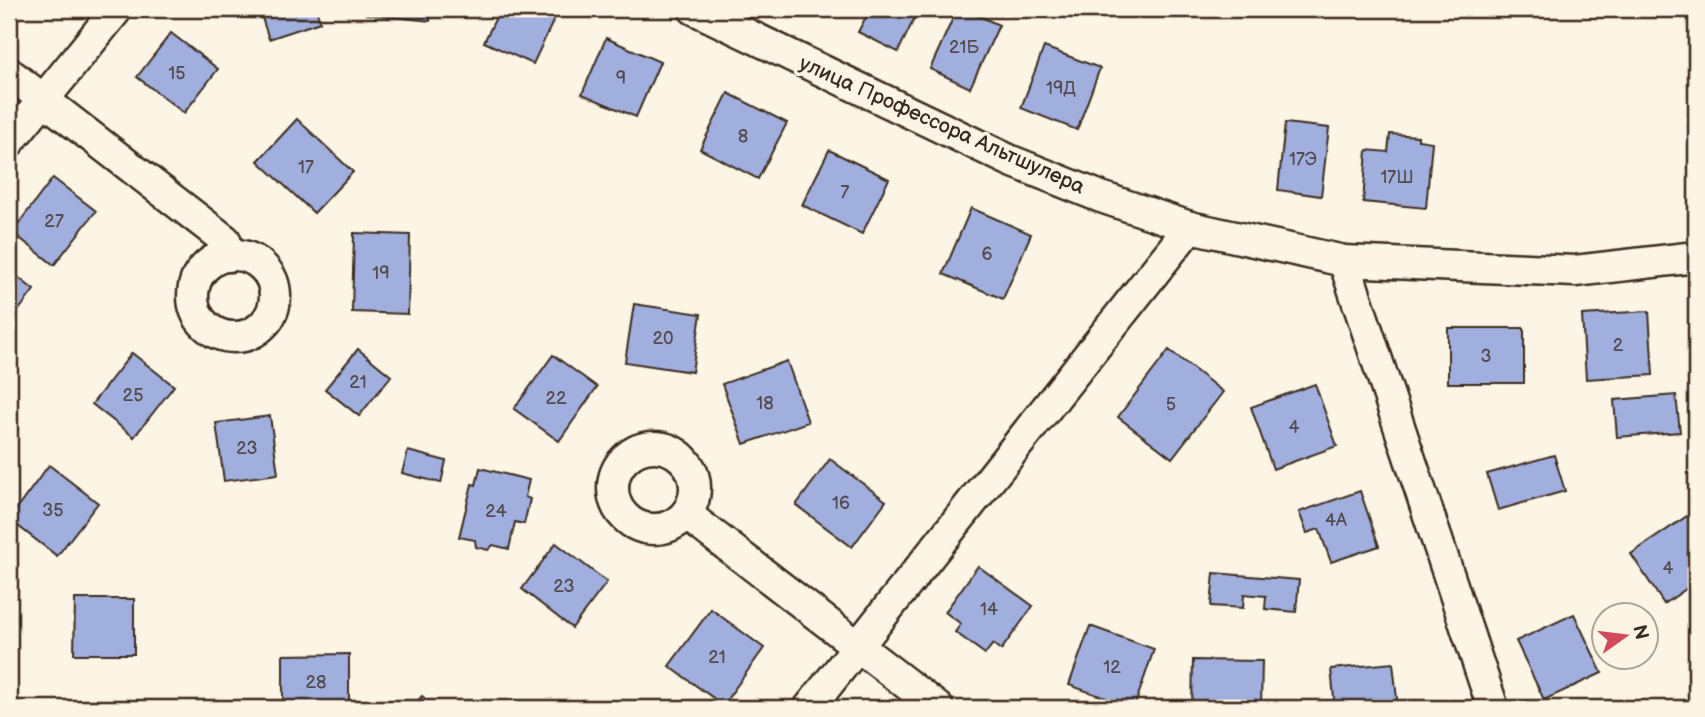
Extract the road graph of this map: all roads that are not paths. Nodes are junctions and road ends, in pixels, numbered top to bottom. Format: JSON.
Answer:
{"nodes":[{"id":1,"x":117,"y":9,"type":"edge"},
{"id":2,"x":694,"y":9,"type":"edge"},
{"id":3,"x":9,"y":73,"type":"edge"},
{"id":4,"x":44,"y":100,"type":"junction"},
{"id":5,"x":9,"y":142,"type":"edge"},
{"id":6,"x":1190,"y":227,"type":"junction"},
{"id":7,"x":229,"y":256,"type":"dead end"},
{"id":8,"x":1696,"y":257,"type":"edge"},
{"id":9,"x":1344,"y":261,"type":"junction"},
{"id":10,"x":686,"y":514,"type":"dead end"},
{"id":11,"x":858,"y":649,"type":"junction"},
{"id":12,"x":809,"y":708,"type":"edge"},
{"id":13,"x":938,"y":708,"type":"edge"},
{"id":14,"x":1493,"y":708,"type":"edge"}],
"edges":[{"from":1,"to":4,"type":"street"},
{"from":2,"to":6,"type":"street","name":"улица Профессора Альтшулера"},
{"from":3,"to":4,"type":"street"},
{"from":4,"to":5,"type":"street"},
{"from":4,"to":7,"type":"street"},
{"from":6,"to":9,"type":"street","name":"улица Профессора Альтшулера"},
{"from":6,"to":11,"type":"street"},
{"from":8,"to":9,"type":"street","name":"улица Профессора Альтшулера"},
{"from":9,"to":14,"type":"street"},
{"from":10,"to":11,"type":"street"},
{"from":11,"to":12,"type":"street"},
{"from":11,"to":13,"type":"street"}]}
